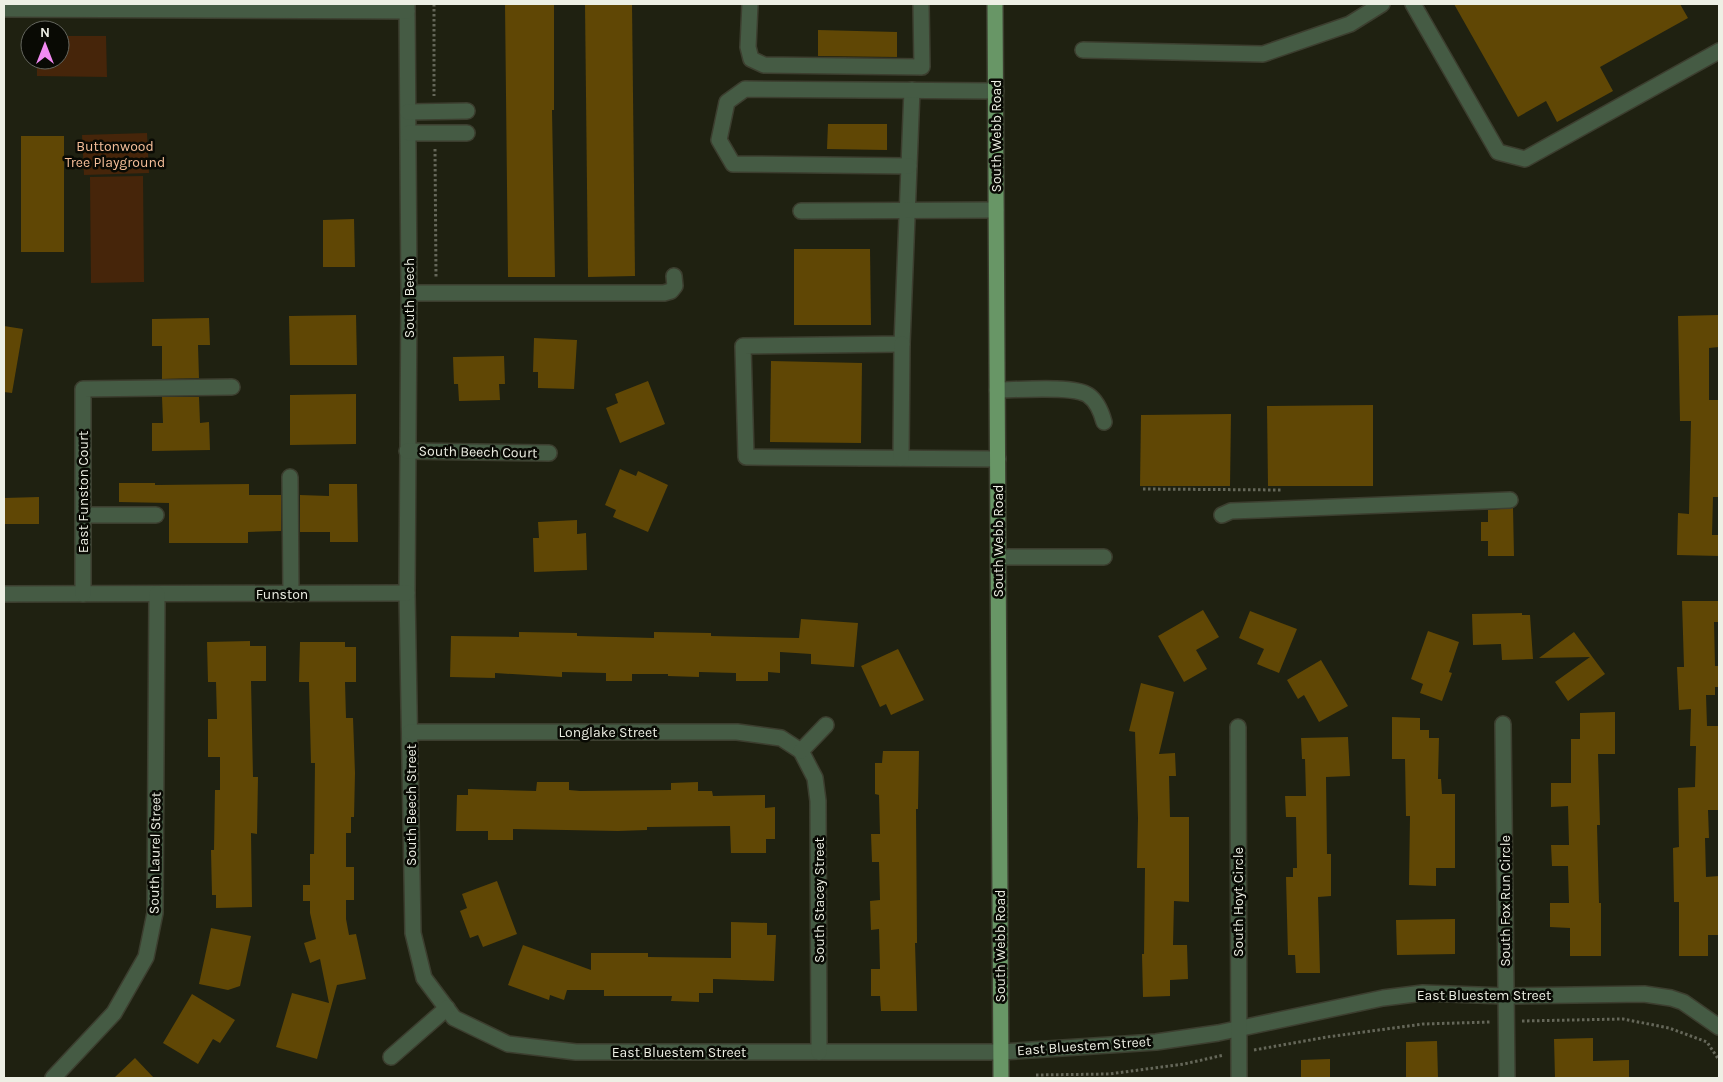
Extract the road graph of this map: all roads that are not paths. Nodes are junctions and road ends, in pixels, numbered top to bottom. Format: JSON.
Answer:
{"nodes":[{"id":1,"x":750,"y":4,"type":"edge"},
{"id":2,"x":921,"y":4,"type":"edge"},
{"id":3,"x":995,"y":4,"type":"edge"},
{"id":4,"x":1382,"y":4,"type":"edge"},
{"id":5,"x":1413,"y":4,"type":"edge"},
{"id":6,"x":407,"y":7,"type":"edge"},
{"id":7,"x":4,"y":10,"type":"edge"},
{"id":8,"x":1082,"y":50,"type":"dead end"},
{"id":9,"x":1719,"y":51,"type":"edge"},
{"id":10,"x":912,"y":90,"type":"junction"},
{"id":11,"x":996,"y":91,"type":"junction"},
{"id":12,"x":467,"y":111,"type":"dead end"},
{"id":13,"x":408,"y":112,"type":"junction"},
{"id":14,"x":409,"y":133,"type":"junction"},
{"id":15,"x":467,"y":133,"type":"dead end"},
{"id":16,"x":909,"y":166,"type":"junction"},
{"id":17,"x":908,"y":210,"type":"junction"},
{"id":18,"x":996,"y":210,"type":"junction"},
{"id":19,"x":800,"y":211,"type":"dead end"},
{"id":20,"x":674,"y":276,"type":"dead end"},
{"id":21,"x":409,"y":293,"type":"junction"},
{"id":22,"x":902,"y":344,"type":"junction"},
{"id":23,"x":232,"y":387,"type":"dead end"},
{"id":24,"x":997,"y":390,"type":"junction"},
{"id":25,"x":1104,"y":422,"type":"dead end"},
{"id":26,"x":408,"y":451,"type":"junction"},
{"id":27,"x":549,"y":453,"type":"dead end"},
{"id":28,"x":901,"y":458,"type":"junction"},
{"id":29,"x":998,"y":459,"type":"junction"},
{"id":30,"x":290,"y":477,"type":"dead end"},
{"id":31,"x":1510,"y":500,"type":"dead end"},
{"id":32,"x":83,"y":515,"type":"junction"},
{"id":33,"x":156,"y":515,"type":"dead end"},
{"id":34,"x":1222,"y":515,"type":"dead end"},
{"id":35,"x":998,"y":557,"type":"junction"},
{"id":36,"x":1104,"y":557,"type":"dead end"},
{"id":37,"x":407,"y":593,"type":"junction"},
{"id":38,"x":4,"y":594,"type":"edge"},
{"id":39,"x":83,"y":594,"type":"junction"},
{"id":40,"x":157,"y":594,"type":"junction"},
{"id":41,"x":292,"y":594,"type":"junction"},
{"id":42,"x":1503,"y":724,"type":"dead end"},
{"id":43,"x":826,"y":725,"type":"dead end"},
{"id":44,"x":1238,"y":727,"type":"dead end"},
{"id":45,"x":410,"y":732,"type":"junction"},
{"id":46,"x":800,"y":752,"type":"junction"},
{"id":47,"x":1506,"y":996,"type":"junction"},
{"id":48,"x":447,"y":1008,"type":"junction"},
{"id":49,"x":1719,"y":1027,"type":"edge"},
{"id":50,"x":1239,"y":1028,"type":"junction"},
{"id":51,"x":819,"y":1052,"type":"junction"},
{"id":52,"x":1001,"y":1052,"type":"junction"},
{"id":53,"x":391,"y":1057,"type":"dead end"},
{"id":54,"x":53,"y":1078,"type":"edge"},
{"id":55,"x":1001,"y":1078,"type":"edge"},
{"id":56,"x":1239,"y":1078,"type":"edge"},
{"id":57,"x":1507,"y":1078,"type":"edge"}],
"edges":[{"from":1,"to":2,"type":"street"},
{"from":3,"to":11,"type":"main road","name":"South Webb Road"},
{"from":4,"to":8,"type":"street"},
{"from":5,"to":9,"type":"street"},
{"from":6,"to":7,"type":"street"},
{"from":6,"to":13,"type":"street","name":"South Beech"},
{"from":10,"to":11,"type":"street"},
{"from":10,"to":16,"type":"street"},
{"from":10,"to":16,"type":"street"},
{"from":11,"to":18,"type":"main road","name":"South Webb Road"},
{"from":12,"to":13,"type":"street"},
{"from":13,"to":14,"type":"street","name":"South Beech"},
{"from":14,"to":15,"type":"street"},
{"from":14,"to":21,"type":"street","name":"South Beech"},
{"from":16,"to":17,"type":"street"},
{"from":17,"to":18,"type":"street"},
{"from":17,"to":19,"type":"street"},
{"from":17,"to":22,"type":"street"},
{"from":18,"to":24,"type":"main road","name":"South Webb Road"},
{"from":20,"to":21,"type":"street"},
{"from":21,"to":26,"type":"street","name":"South Beech"},
{"from":22,"to":28,"type":"street"},
{"from":22,"to":28,"type":"street"},
{"from":23,"to":32,"type":"street","name":"East Funston Court"},
{"from":24,"to":25,"type":"street"},
{"from":24,"to":29,"type":"main road","name":"South Webb Road"},
{"from":26,"to":27,"type":"street","name":"South Beech Court"},
{"from":26,"to":37,"type":"street","name":"South Beech"},
{"from":28,"to":29,"type":"street"},
{"from":29,"to":35,"type":"main road","name":"South Webb Road"},
{"from":30,"to":41,"type":"street"},
{"from":31,"to":34,"type":"street"},
{"from":32,"to":33,"type":"street"},
{"from":32,"to":39,"type":"street","name":"East Funston Court"},
{"from":35,"to":36,"type":"street"},
{"from":35,"to":52,"type":"main road","name":"South Webb Road"},
{"from":37,"to":41,"type":"street","name":"Funston"},
{"from":37,"to":45,"type":"street","name":"South Beech Street"},
{"from":38,"to":39,"type":"street"},
{"from":39,"to":40,"type":"street","name":"Funston"},
{"from":40,"to":41,"type":"street","name":"Funston"},
{"from":40,"to":54,"type":"street","name":"South Laurel Street"},
{"from":42,"to":47,"type":"street","name":"South Fox Run Circle"},
{"from":43,"to":46,"type":"street"},
{"from":44,"to":50,"type":"street","name":"South Hoyt Circle"},
{"from":45,"to":46,"type":"street","name":"Longlake Street"},
{"from":45,"to":48,"type":"street","name":"South Beech Street"},
{"from":46,"to":51,"type":"street","name":"South Stacey Street"},
{"from":47,"to":49,"type":"street","name":"East Bluestem Street"},
{"from":47,"to":50,"type":"street","name":"East Bluestem Street"},
{"from":47,"to":57,"type":"street","name":"South Fox Run Circle"},
{"from":48,"to":51,"type":"street","name":"East Bluestem Street"},
{"from":48,"to":53,"type":"street"},
{"from":50,"to":52,"type":"street","name":"East Bluestem Street"},
{"from":50,"to":56,"type":"street","name":"South Hoyt Circle"},
{"from":51,"to":52,"type":"street","name":"East Bluestem Street"},
{"from":52,"to":55,"type":"main road","name":"South Webb Road"}]}
